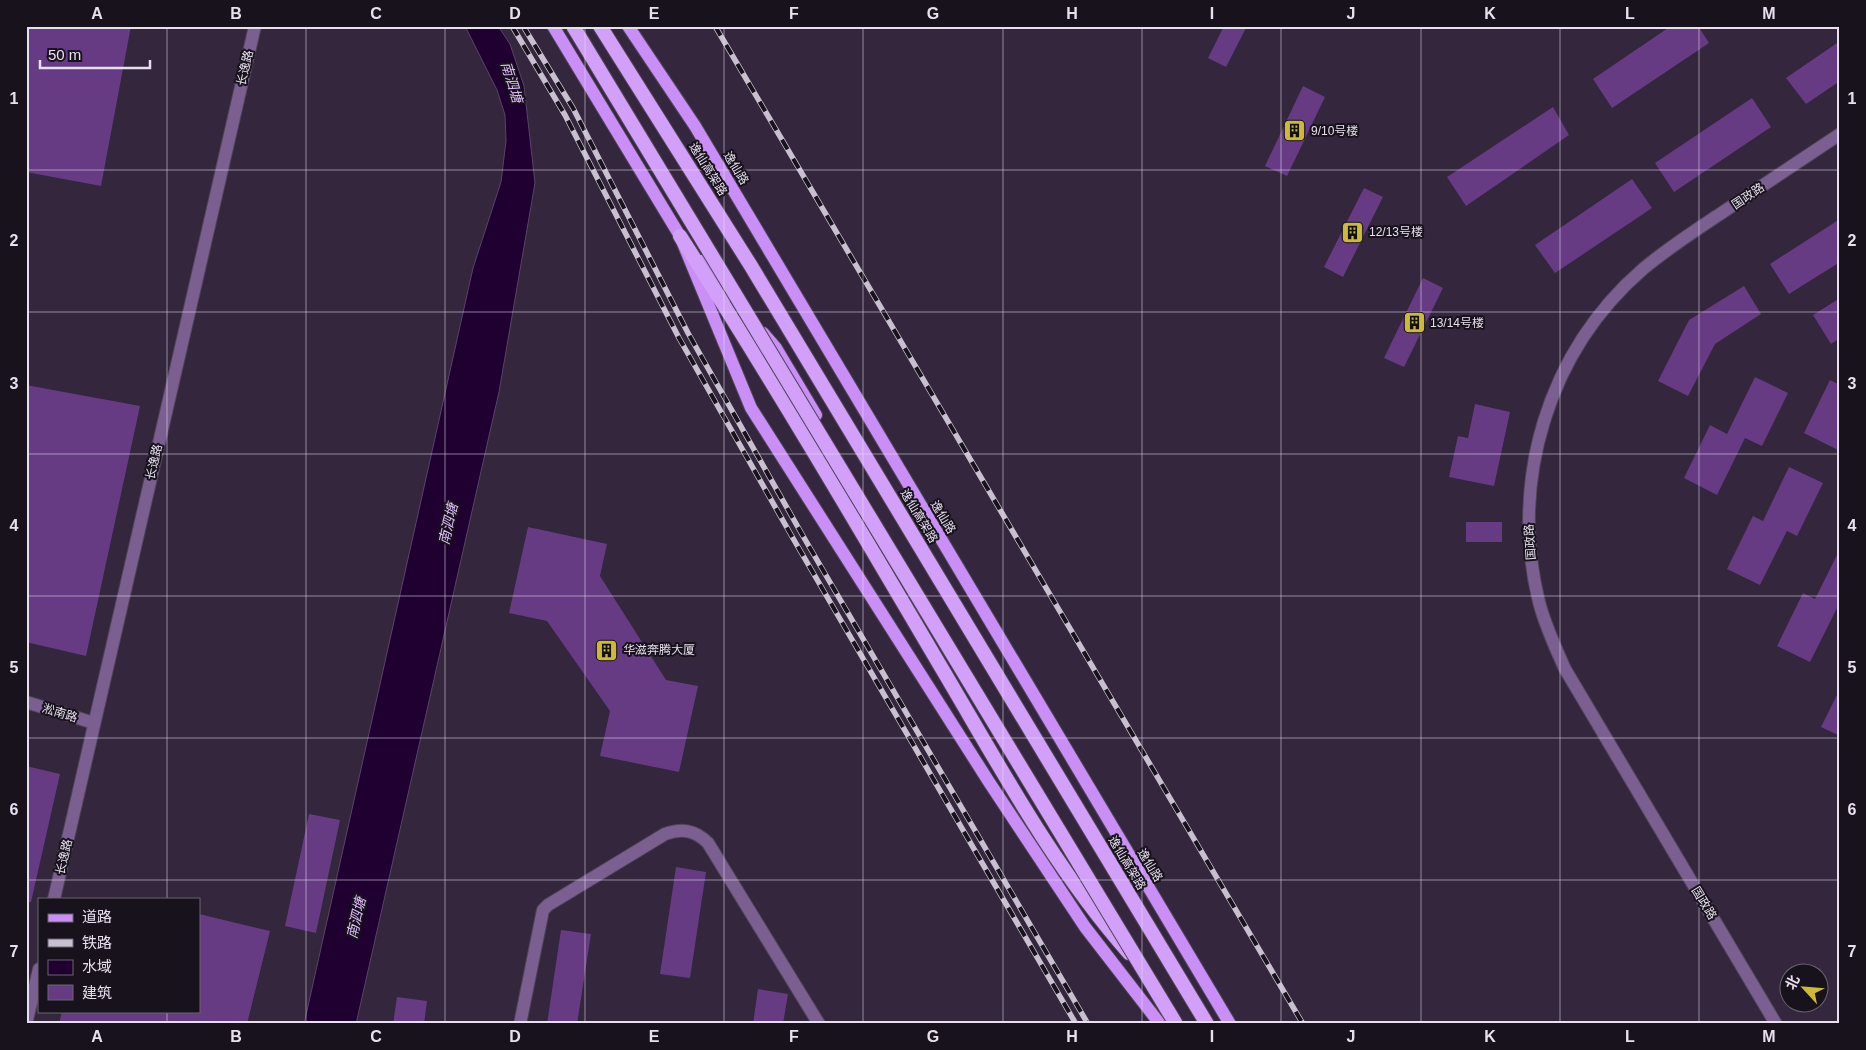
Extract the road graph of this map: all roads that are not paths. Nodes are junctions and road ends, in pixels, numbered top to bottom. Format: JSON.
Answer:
{"nodes":[{"id":1,"x":255,"y":26,"type":"edge"},
{"id":2,"x":553,"y":26,"type":"edge"},
{"id":3,"x":572,"y":26,"type":"edge"},
{"id":4,"x":600,"y":26,"type":"edge"},
{"id":5,"x":628,"y":26,"type":"edge"},
{"id":6,"x":1840,"y":134,"type":"edge"},
{"id":7,"x":680,"y":236,"type":"junction"},
{"id":8,"x":26,"y":702,"type":"edge"},
{"id":9,"x":94,"y":723,"type":"junction"},
{"id":10,"x":54,"y":898,"type":"edge"},
{"id":11,"x":1143,"y":969,"type":"junction"},
{"id":12,"x":38,"y":973,"type":"edge"},
{"id":13,"x":26,"y":1024,"type":"edge"},
{"id":14,"x":520,"y":1024,"type":"edge"},
{"id":15,"x":819,"y":1024,"type":"edge"},
{"id":16,"x":1160,"y":1024,"type":"edge"},
{"id":17,"x":1178,"y":1024,"type":"edge"},
{"id":18,"x":1206,"y":1024,"type":"edge"},
{"id":19,"x":1230,"y":1024,"type":"edge"},
{"id":20,"x":1776,"y":1024,"type":"edge"}],
"edges":[{"from":1,"to":9,"type":"street","name":"长逸路"},
{"from":2,"to":7,"type":"main road"},
{"from":3,"to":11,"type":"highway","bridge":true},
{"from":4,"to":18,"type":"highway","name":"逸仙高架路"},
{"from":5,"to":19,"type":"main road","name":"逸仙路"},
{"from":6,"to":20,"type":"street","name":"国政路"},
{"from":7,"to":11,"type":"highway","bridge":true},
{"from":7,"to":16,"type":"main road"},
{"from":7,"to":17,"type":"main road"},
{"from":8,"to":9,"type":"street","name":"淞南路"},
{"from":9,"to":10,"type":"street","name":"长逸路"},
{"from":11,"to":17,"type":"highway","bridge":true},
{"from":12,"to":13,"type":"street"},
{"from":14,"to":15,"type":"street"}]}
